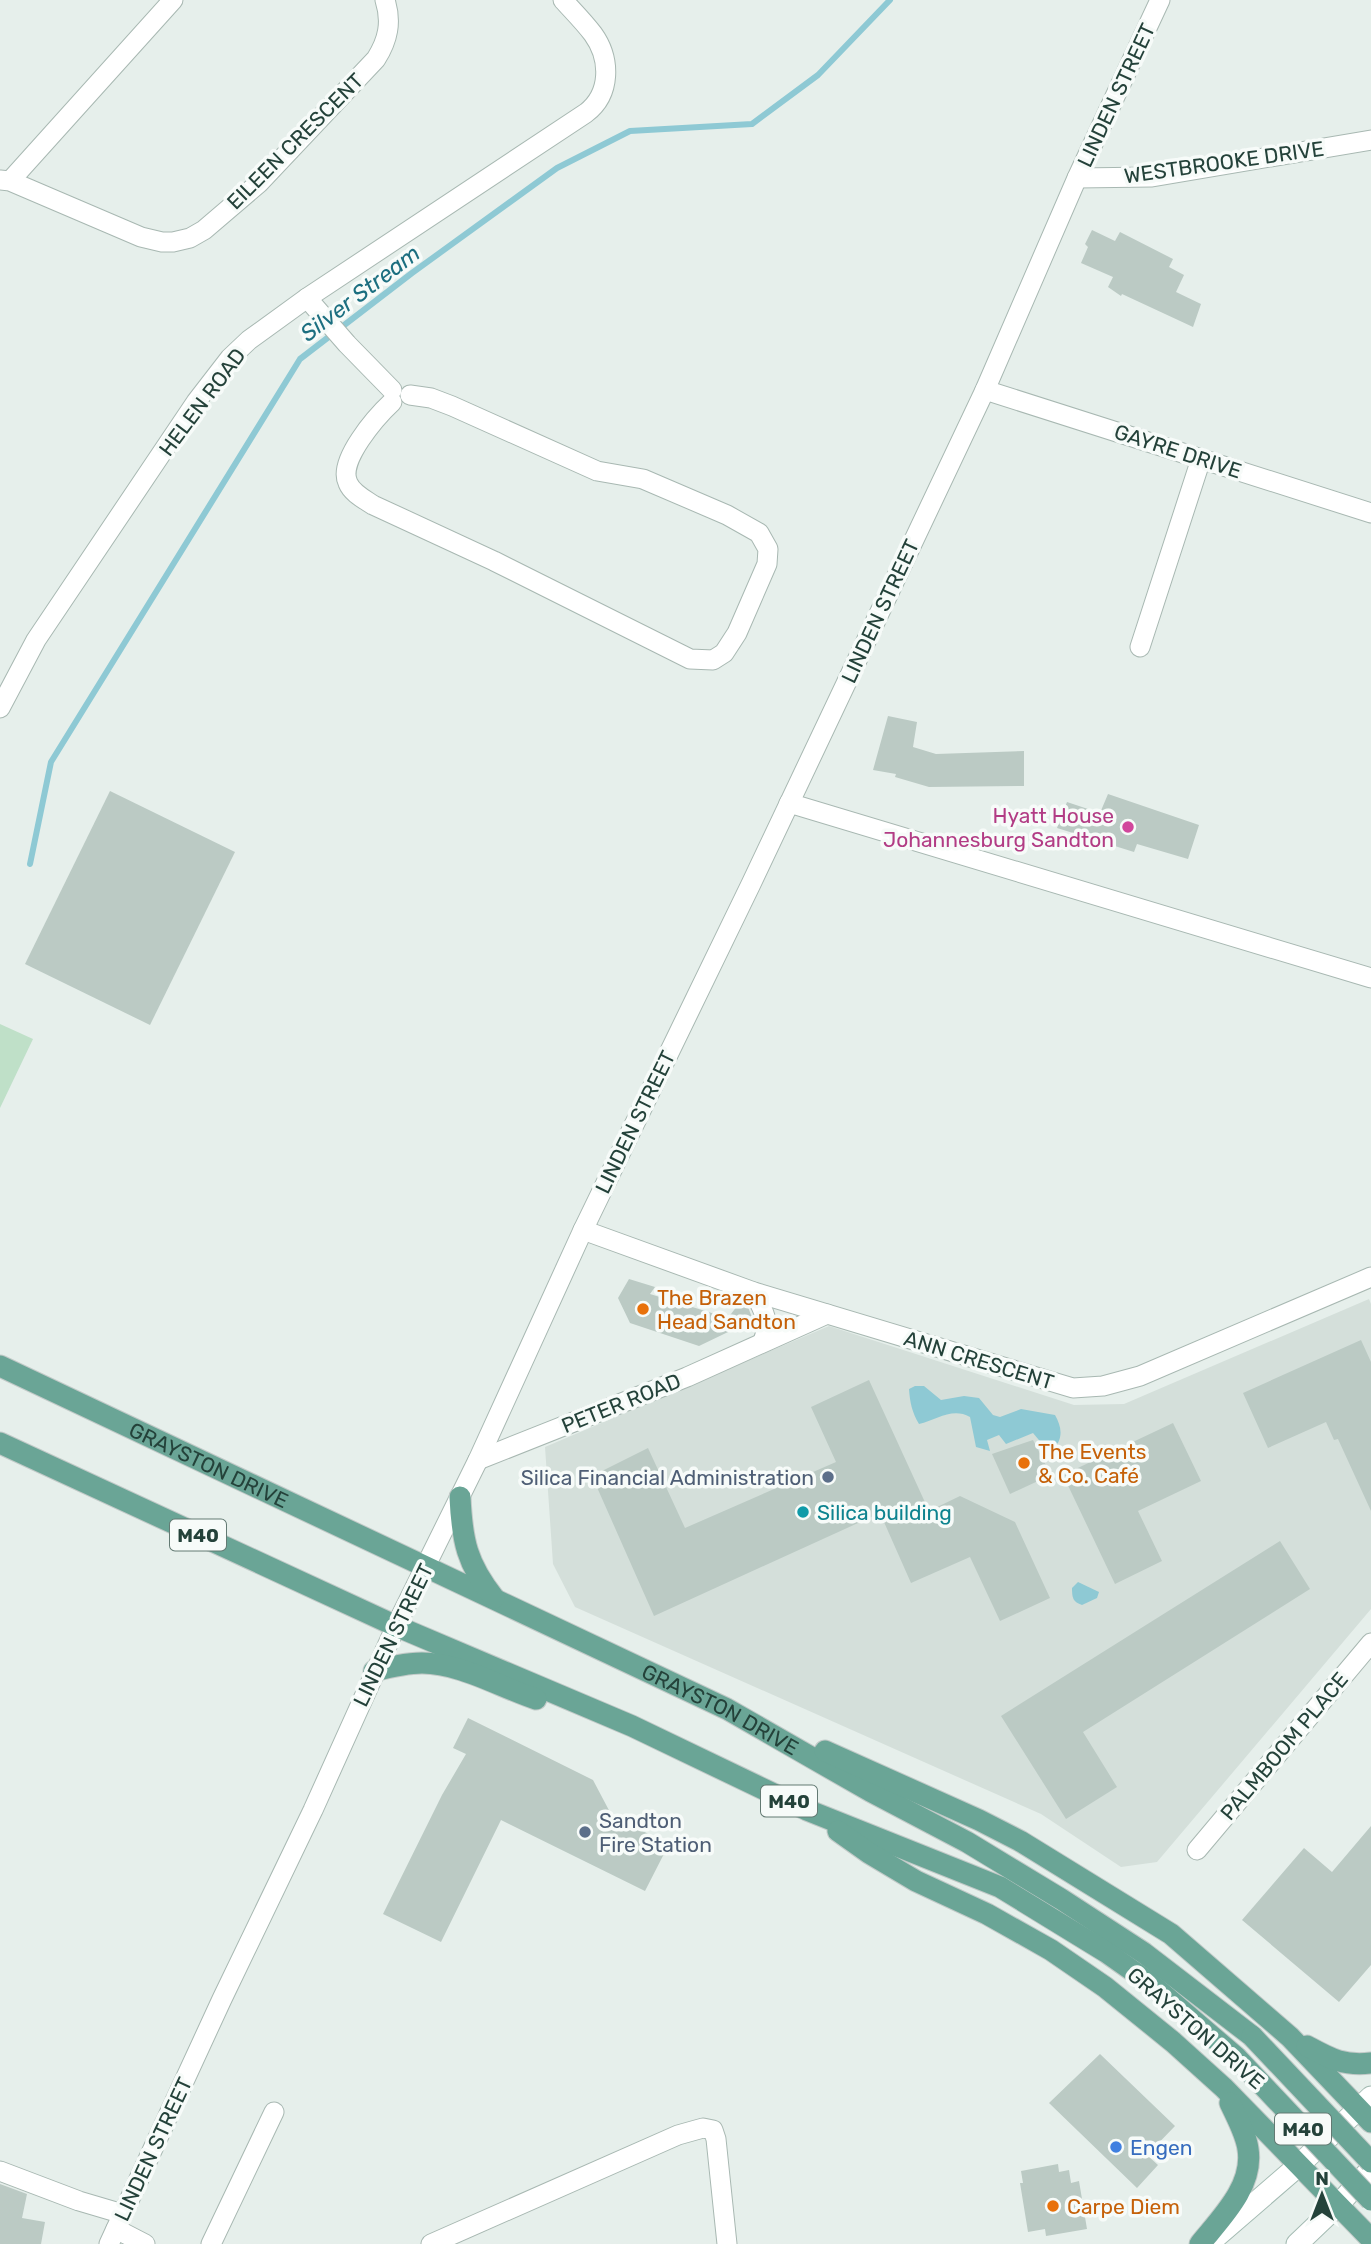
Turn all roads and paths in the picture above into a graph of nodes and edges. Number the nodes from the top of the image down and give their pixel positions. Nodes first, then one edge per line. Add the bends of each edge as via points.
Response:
1 (173, 0) edge
2 (385, 0) edge
3 (563, 0) edge
4 (1160, 0) edge
5 (1371, 140) edge
6 (1077, 178) junction
7 (5, 181) edge
8 (306, 298) junction
9 (985, 390) junction
10 (398, 396) junction
11 (1200, 458) junction
12 (1371, 513) edge
13 (1140, 647) dead end
14 (2, 697) edge
15 (789, 803) junction
16 (1371, 978) edge
17 (583, 1230) junction
18 (1371, 1277) edge
19 (754, 1292) junction
20 (827, 1314) junction
21 (763, 1341) junction
22 (0, 1366) edge
23 (0, 1443) edge
24 (478, 1460) junction
25 (460, 1497) junction
26 (426, 1567) junction
27 (496, 1601) junction
28 (396, 1626) junction
29 (1371, 1643) edge
30 (374, 1671) junction
31 (727, 1709) junction
32 (632, 1726) junction
33 (807, 1810) junction
34 (1197, 1850) dead end
35 (1290, 2037) junction
36 (1371, 2063) edge
37 (1224, 2088) junction
38 (1367, 2109) edge
39 (274, 2112) dead end
40 (1371, 2162) edge
41 (1298, 2166) junction
42 (1371, 2169) edge
43 (0, 2171) edge
44 (1371, 2200) edge
45 (1338, 2205) junction
46 (116, 2229) edge
47 (1371, 2239) edge
48 (145, 2244) edge
49 (211, 2244) edge
50 (431, 2244) edge
51 (727, 2244) edge
52 (1200, 2244) edge
53 (1208, 2244) edge
54 (1297, 2244) edge

1 - 7 street
2 - 7 street, EILEEN CRESCENT via 387,36 376,59 259,183 190,238 162,243 141,237
3 - 8 street, HELEN ROAD via 594,36 602,54 606,80 601,99
4 - 6 street, LINDEN STREET
5 - 6 street, WESTBROOKE DRIVE via 1152,177
6 - 9 street, LINDEN STREET
8 - 10 street
8 - 14 street, HELEN ROAD via 230,358 196,402
9 - 11 street, GAYRE DRIVE
9 - 15 street, LINDEN STREET
10 - 10 street via 431,398 453,406 597,471 643,479 760,533 768,549 767,564 724,653 713,660 690,659 362,498 348,483 346,470 375,417
11 - 12 street, GAYRE DRIVE
11 - 13 street
15 - 16 street
15 - 17 street, LINDEN STREET
17 - 19 street, ANN CRESCENT
17 - 24 street, LINDEN STREET
18 - 20 street, ANN CRESCENT via 1140,1376 1103,1386 1073,1388
19 - 20 street, ANN CRESCENT
19 - 21 street via 768,1331
20 - 21 street, PETER ROAD
21 - 24 street, PETER ROAD via 687,1377
22 - 26 main road, GRAYSTON DRIVE / M40
23 - 28 main road, GRAYSTON DRIVE / M40
24 - 25 street, LINDEN STREET
25 - 26 street, LINDEN STREET
25 - 27 main road via 466,1553
26 - 27 main road, GRAYSTON DRIVE / M40
26 - 28 street, LINDEN STREET
27 - 31 main road, GRAYSTON DRIVE / M40
28 - 30 street, LINDEN STREET
28 - 32 main road, GRAYSTON DRIVE / M40
29 - 34 street, PALMBOOM PLACE
30 - 32 main road via 424,1663 458,1668 529,1697
30 - 46 street, LINDEN STREET
31 - 35 main road via 1020,1841 1171,1934
31 - 40 main road, GRAYSTON DRIVE / M40, bridge via 967,1842 1144,1953 1252,2036
32 - 33 main road, GRAYSTON DRIVE / M40
33 - 37 main road via 916,1881 1051,1950 1123,2002
33 - 44 main road, GRAYSTON DRIVE / M40, bridge via 1000,1887 1150,1983 1236,2057
35 - 36 main road via 1336,2062
35 - 38 main road
37 - 41 main road
37 - 52 main road via 1249,2150 1246,2175 1233,2204
38 - 41 main road
39 - 49 street
41 - 45 main road
41 - 53 main road
42 - 45 main road
43 - 46 street via 79,2201
45 - 47 main road
45 - 54 main road
46 - 48 street
50 - 51 street via 678,2135 704,2128 713,2130 716,2139

